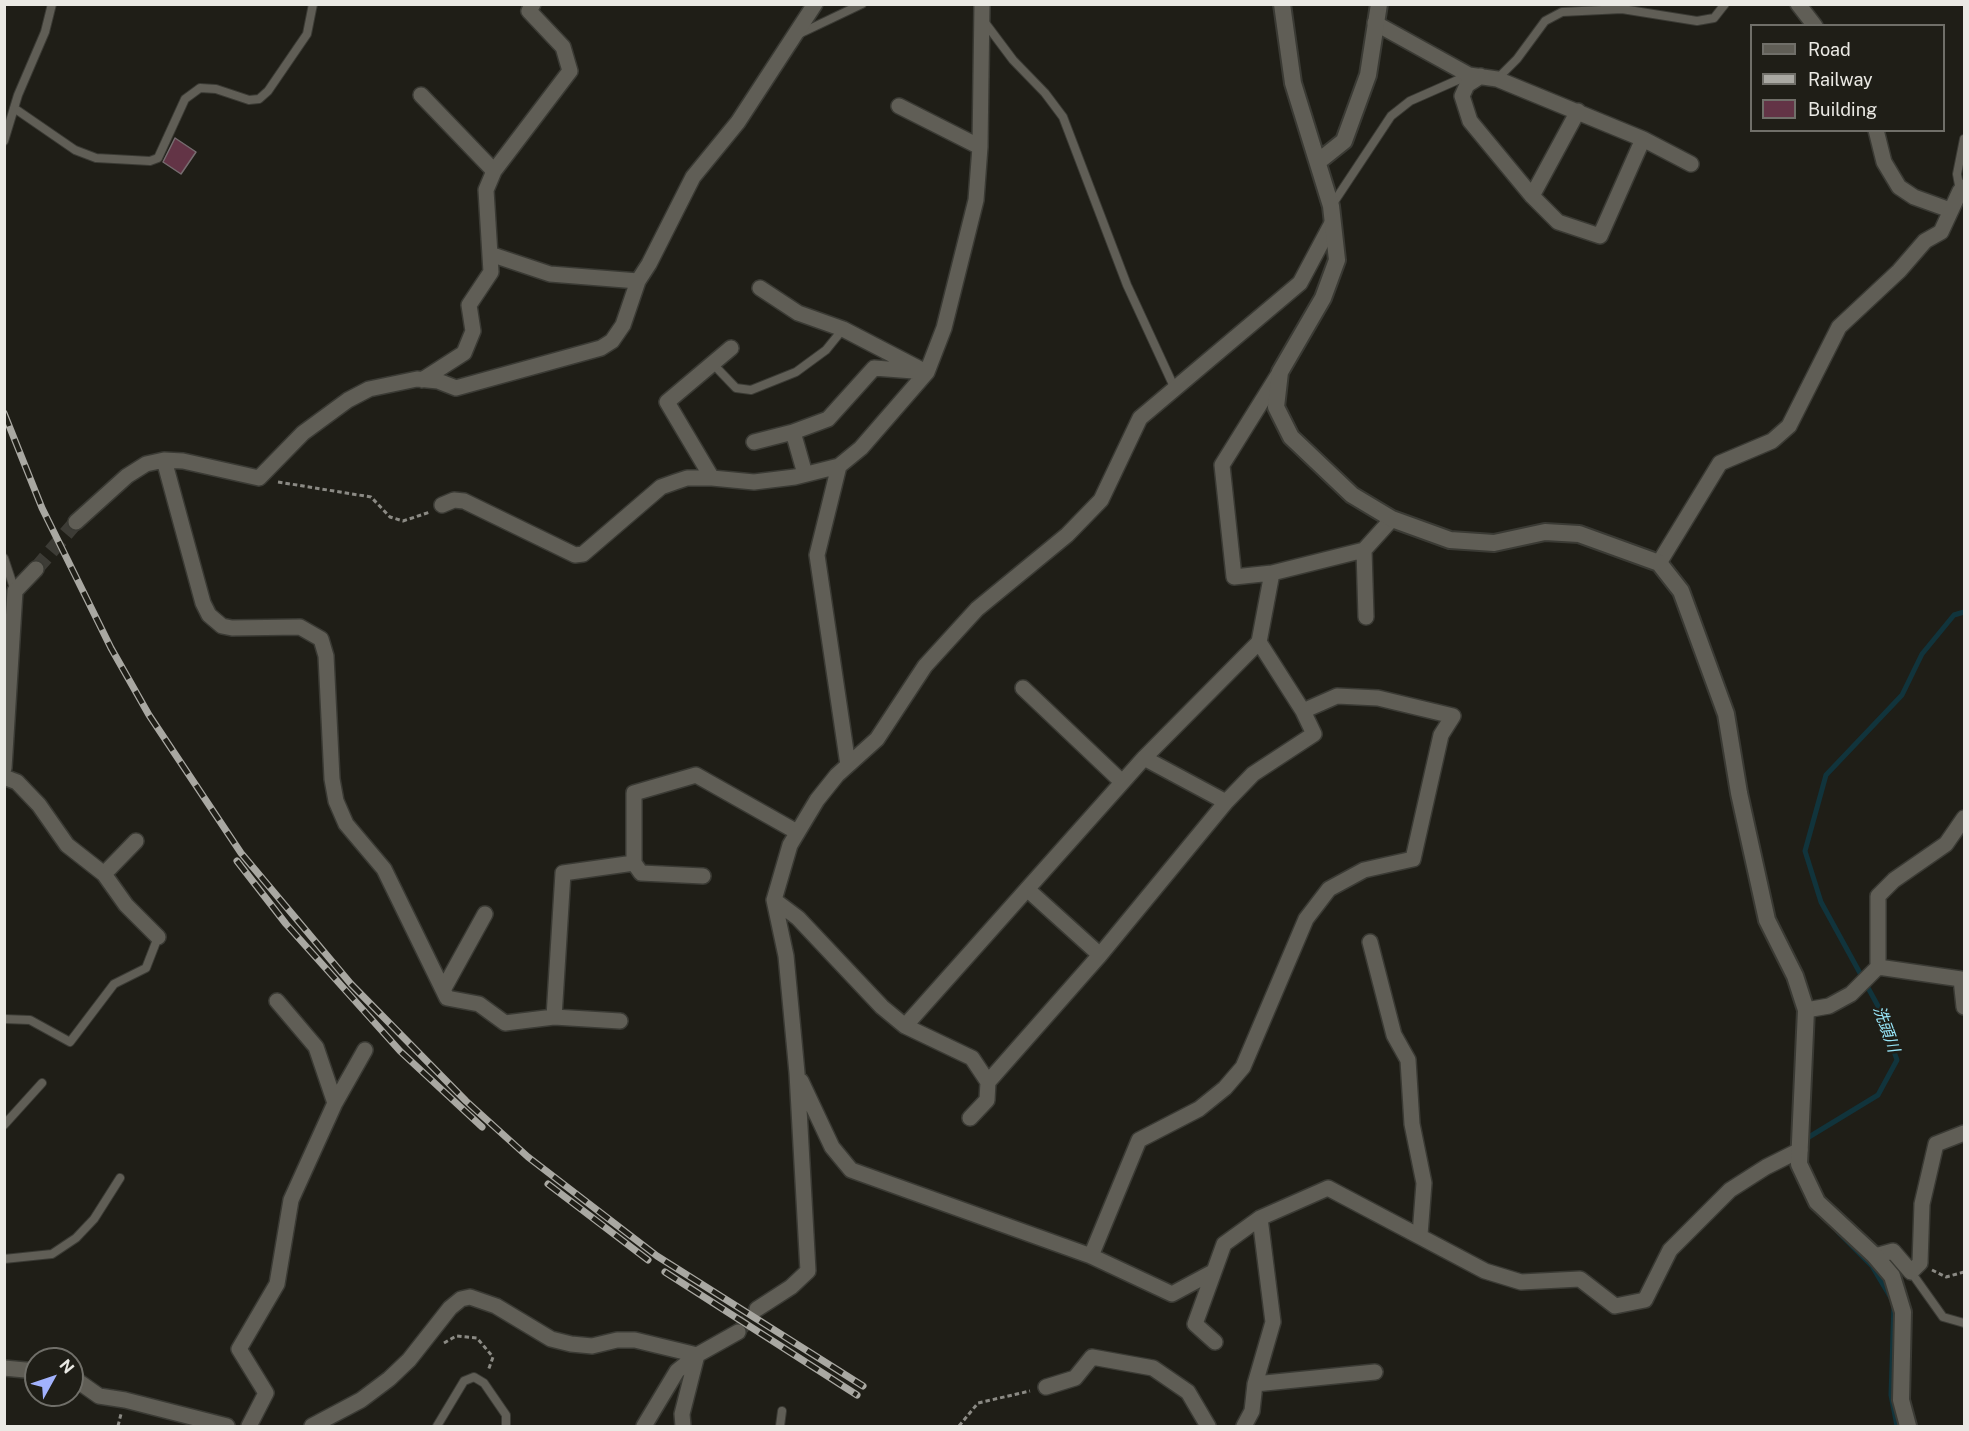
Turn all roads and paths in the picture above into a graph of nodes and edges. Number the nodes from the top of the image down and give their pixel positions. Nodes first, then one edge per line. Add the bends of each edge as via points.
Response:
1 (52, 4) edge
2 (313, 4) edge
3 (533, 4) edge
4 (815, 4) edge
5 (862, 4) edge
6 (1282, 4) edge
7 (1379, 4) edge
8 (1725, 4) edge
9 (1798, 4) edge
10 (982, 12) edge
11 (1375, 23) junction
12 (1813, 24) edge
13 (795, 35) junction
14 (1482, 76) junction
15 (421, 95) dead end
16 (899, 106) dead end
17 (14, 108) junction
18 (1578, 111) junction
19 (1876, 132) edge
20 (1643, 139) junction
21 (1965, 139) edge
22 (4, 141) edge
23 (980, 147) junction
24 (1319, 161) junction
25 (1691, 164) dead end
26 (494, 171) junction
27 (1962, 189) edge
28 (1532, 196) junction
29 (1950, 210) junction
30 (1332, 214) junction
31 (490, 254) junction
32 (638, 280) junction
33 (760, 288) dead end
34 (843, 329) junction
35 (731, 348) dead end
36 (713, 364) junction
37 (927, 372) junction
38 (1280, 372) junction
39 (422, 380) junction
40 (1175, 390) junction
41 (793, 432) junction
42 (754, 442) dead end
43 (164, 460) junction
44 (839, 466) junction
45 (805, 474) junction
46 (259, 478) junction
47 (712, 478) junction
48 (442, 505) joint
49 (1392, 519) junction
50 (76, 522) tunnel mouth
51 (1364, 550) junction
52 (4, 558) edge
53 (1659, 563) junction
54 (36, 569) tunnel mouth
55 (1272, 573) junction
56 (15, 591) junction
57 (1366, 617) dead end
58 (1259, 642) junction
59 (1023, 688) dead end
60 (1304, 711) junction
61 (1144, 758) junction
62 (848, 765) junction
63 (4, 768) edge
64 (4, 777) edge
65 (1122, 783) junction
66 (1226, 802) junction
67 (1965, 818) edge
68 (797, 832) junction
69 (136, 841) dead end
70 (634, 863) junction
71 (104, 874) junction
72 (703, 876) dead end
73 (1027, 889) junction
74 (774, 900) junction
75 (485, 914) dead end
76 (158, 937) joint
77 (1370, 942) dead end
78 (1100, 955) junction
79 (1878, 968) junction
80 (443, 990) junction
81 (277, 1001) dead end
82 (1965, 1007) edge
83 (1806, 1010) junction
84 (554, 1017) junction
85 (4, 1019) edge
86 (620, 1021) dead end
87 (905, 1026) junction
88 (364, 1050) dead end
89 (797, 1073) junction
90 (988, 1082) junction
91 (42, 1083) dead end
92 (335, 1103) junction
93 (970, 1118) dead end
94 (4, 1125) edge
95 (1965, 1133) edge
96 (1800, 1150) junction
97 (120, 1178) dead end
98 (1260, 1218) junction
99 (1420, 1235) junction
100 (1091, 1256) junction
101 (1875, 1256) junction
102 (4, 1259) edge
103 (1915, 1268) junction
104 (1965, 1272) edge
105 (1211, 1273) junction
106 (757, 1309) tunnel mouth
107 (1965, 1323) edge
108 (738, 1332) tunnel mouth
109 (1215, 1342) dead end
110 (421, 1344) junction
111 (697, 1355) junction
112 (4, 1368) edge
113 (24, 1370) edge
114 (1375, 1372) dead end
115 (484, 1383) junction
116 (1255, 1384) junction
117 (84, 1385) edge
118 (1046, 1387) joint
119 (782, 1411) dead end
120 (227, 1426) edge
121 (249, 1426) edge
122 (312, 1426) edge
123 (436, 1426) edge
124 (506, 1426) edge
125 (644, 1426) edge
126 (683, 1426) edge
127 (780, 1426) edge
128 (959, 1426) edge
129 (1208, 1426) edge
130 (1244, 1426) edge
131 (1908, 1426) edge

1 - 17 lane via 45,32
2 - 17 lane via 307,33 268,91 259,99 249,100 200,88 185,99 158,158 150,161 96,158 75,150
3 - 26 street via 529,10 563,47 570,70
4 - 13 street
5 - 13 lane
6 - 24 street via 1293,82
7 - 11 street
8 - 14 lane via 1714,18 1696,21 1622,9 1562,12 1545,21 1517,59
9 - 12 street
10 - 23 street
10 - 40 lane via 1013,60 1063,117 1127,285
11 - 14 street
11 - 24 street via 1368,75 1344,141
13 - 32 street via 738,122 693,177
14 - 18 street
14 - 28 street via 1467,85 1462,96 1470,121
14 - 30 lane via 1410,101 1391,116
15 - 26 street
16 - 23 street
17 - 22 lane
18 - 20 street
18 - 28 street
19 - 29 street via 1884,162 1899,187
20 - 25 street
20 - 28 street via 1600,236 1558,222
21 - 27 lane via 1957,174
23 - 37 street via 976,200 944,328
24 - 30 street
26 - 31 street via 486,190
27 - 29 street
29 - 53 street via 1941,232 1925,241 1839,327 1789,426 1772,441 1720,463
30 - 38 street via 1337,260 1323,298
30 - 40 street via 1300,283
31 - 32 street via 550,274
31 - 39 street via 491,272 469,305 473,331 464,353
32 - 39 street via 623,325 612,341 601,348 456,388
33 - 34 street via 798,313
34 - 36 lane via 826,350 796,372 751,390 736,388
34 - 37 street
35 - 36 street
36 - 47 street via 667,402
37 - 41 street via 874,368 828,419
37 - 44 street via 861,448
38 - 49 street via 1276,407 1291,437 1352,495
38 - 55 street via 1222,465 1234,577
39 - 46 street via 369,389 348,400 303,433
40 - 62 street via 1140,418 1101,500 1067,535 977,609 925,666 877,739
41 - 42 street
41 - 45 street
43 - 46 street
43 - 50 street via 146,464 127,476
43 - 80 street via 209,615 231,628 300,627 321,639 326,656 336,801 346,824 384,869
44 - 45 street
44 - 62 street via 817,555
45 - 47 street via 754,482
46 - 48 path via 371,497 390,517 403,521
47 - 48 street via 687,478 660,487 583,554 575,555 464,501
49 - 51 street
49 - 53 street via 1450,540 1494,543 1545,531 1579,534
51 - 55 street
51 - 57 street
52 - 56 lane
53 - 83 street via 1681,591 1722,704 1767,920 1795,976
54 - 56 street
55 - 58 street
56 - 63 street
58 - 60 street
58 - 61 street
59 - 65 street
60 - 66 street via 1314,734 1253,774
60 - 100 street via 1337,696 1378,698 1453,717 1442,735 1413,859 1364,870 1329,889 1306,919 1242,1067 1225,1088 1199,1109 1139,1140
61 - 65 street
61 - 66 street
62 - 68 street via 817,800
64 - 71 street via 17,782 39,805 66,845
65 - 73 street
66 - 78 street
67 - 79 street via 1946,844 1878,896
68 - 70 street via 696,775 634,793
68 - 74 street
69 - 71 street
70 - 72 street via 641,873
70 - 84 street via 563,873
71 - 76 street via 126,905
73 - 78 street
73 - 87 street
74 - 87 street via 798,918
74 - 89 street via 786,956
75 - 80 street
76 - 85 lane via 146,968 114,984 70,1042 30,1020
77 - 99 street via 1394,1035 1407,1060 1412,1124 1424,1183
78 - 90 street
79 - 82 street via 1961,979
79 - 83 street via 1851,994 1829,1006
80 - 84 street via 447,998 479,1004 505,1023
81 - 92 street via 316,1047
83 - 96 street
84 - 86 street
87 - 90 street via 972,1059
88 - 92 street
89 - 100 street via 832,1147 851,1170
89 - 106 street via 808,1270
90 - 93 street via 987,1100
91 - 94 lane
92 - 121 street via 291,1200 277,1284 239,1348 266,1393
95 - 103 street via 1936,1144 1922,1204
96 - 99 street via 1730,1190 1670,1250 1645,1300 1615,1306 1580,1279 1521,1282 1494,1274
96 - 101 street via 1799,1164 1817,1202
97 - 102 lane via 94,1219 76,1238 52,1254
98 - 99 street via 1328,1188
98 - 105 street via 1224,1244
98 - 116 street via 1272,1322
100 - 105 street via 1172,1294
101 - 103 street via 1893,1251
101 - 131 street via 1892,1276 1903,1312 1901,1400
103 - 104 path via 1946,1277
103 - 107 lane via 1943,1317
105 - 109 street via 1195,1324
108 - 111 street
110 - 111 street via 450,1308 470,1297 496,1306 551,1339 592,1346 635,1340
110 - 115 path via 432,1350 456,1336 477,1338 493,1357
110 - 122 street via 389,1379 361,1400
111 - 125 street via 677,1371
111 - 126 street via 682,1414
112 - 113 street
114 - 116 street
115 - 123 lane via 474,1377 464,1381
115 - 124 lane via 506,1415
116 - 130 street via 1252,1411
117 - 120 street via 99,1396
118 - 128 path via 978,1403
118 - 129 street via 1075,1378 1092,1357 1153,1368 1188,1392
119 - 127 lane

